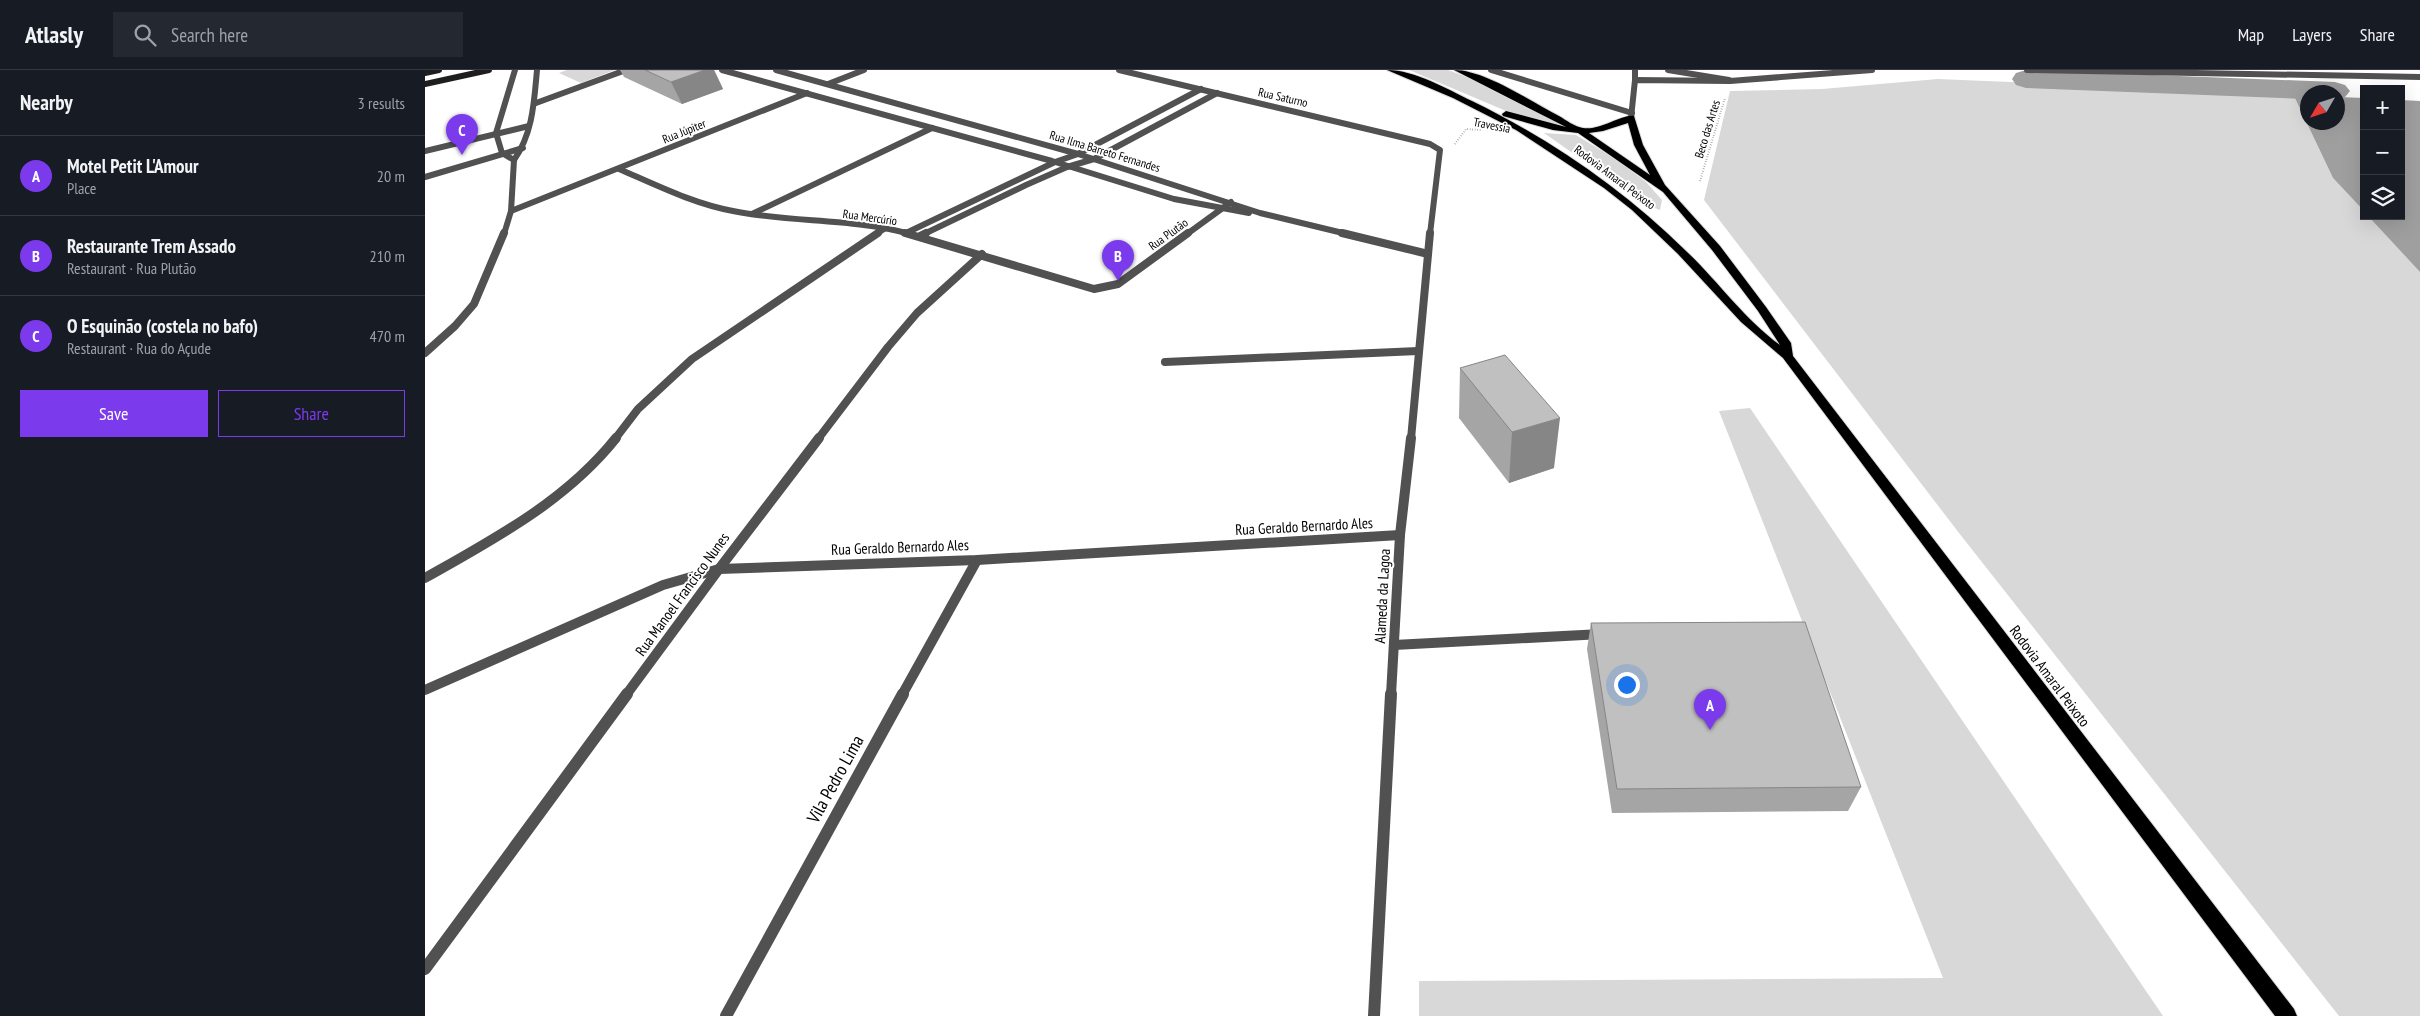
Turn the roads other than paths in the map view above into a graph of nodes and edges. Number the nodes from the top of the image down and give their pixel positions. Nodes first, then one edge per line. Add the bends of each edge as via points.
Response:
1 (439, 70) edge
2 (489, 70) edge
3 (515, 70) edge
4 (537, 70) edge
5 (626, 70) edge
6 (722, 70) edge
7 (776, 70) edge
8 (864, 70) edge
9 (1119, 70) edge
10 (1391, 70) edge
11 (1458, 70) edge
12 (1491, 70) edge
13 (1635, 70) edge
14 (1668, 70) edge
15 (1718, 70) edge
16 (1872, 70) edge
17 (2027, 70) edge
18 (2279, 72) edge
19 (425, 73) edge
20 (2420, 77) edge
21 (1716, 78) junction
22 (1635, 80) junction
23 (1730, 81) junction
24 (425, 84) edge
25 (829, 84) junction
26 (1201, 89) junction
27 (807, 93) junction
28 (1217, 93) junction
29 (535, 103) junction
30 (1472, 103) junction
31 (1631, 115) junction
32 (529, 126) junction
33 (931, 128) junction
34 (1582, 132) junction
35 (496, 133) junction
36 (523, 148) junction
37 (1441, 150) joint
38 (425, 151) edge
39 (502, 153) junction
40 (1077, 154) junction
41 (1093, 159) junction
42 (514, 160) junction
43 (1055, 162) junction
44 (1067, 167) junction
45 (619, 168) junction
46 (425, 177) edge
47 (1666, 190) junction
48 (1231, 202) junction
49 (1219, 210) junction
50 (511, 211) junction
51 (1260, 213) junction
52 (751, 215) junction
53 (884, 229) junction
54 (906, 233) junction
55 (920, 236) junction
56 (982, 254) junction
57 (1428, 254) junction
58 (1118, 284) joint
59 (1418, 351) junction
60 (425, 353) edge
61 (1787, 356) junction
62 (1165, 362) dead end
63 (1400, 535) junction
64 (977, 560) junction
65 (719, 569) junction
66 (425, 578) edge
67 (1615, 634) edge
68 (1394, 645) junction
69 (425, 690) edge
70 (425, 969) edge
71 (726, 1016) edge
72 (1375, 1016) edge
73 (2287, 1016) edge

1 - 19 main road
2 - 24 main road
3 - 35 street
4 - 29 street
5 - 29 street
6 - 27 street, Rua Ilma Barreto Fernandes
7 - 25 street, Rua Ilma Barreto Fernandes
8 - 25 street, Rua Júpiter
9 - 26 street, Rua Saturno
10 - 30 highway, Rodovia Amaral Peixoto
11 - 34 highway, Rodovia Amaral Peixoto
12 - 31 street
13 - 22 street
14 - 21 street
15 - 21 street
16 - 23 street
17 - 18 street
18 - 20 street
21 - 23 street
22 - 23 street
22 - 31 street
25 - 27 street, Rua Júpiter
25 - 40 street, Rua Ilma Barreto Fernandes
26 - 28 street, Rua Saturno
26 - 40 street
27 - 33 street, Rua Ilma Barreto Fernandes
27 - 45 street, Rua Júpiter
28 - 37 street, Rua Saturno via 1430,144
28 - 41 street
29 - 32 street
30 - 34 highway via 1553,128
30 - 61 highway, Rodovia Amaral Peixoto via 1548,146 1636,209 1685,256 1758,336
31 - 34 highway via 1610,128
31 - 47 highway via 1641,153
32 - 35 street
32 - 36 street
33 - 43 street, Rua Ilma Barreto Fernandes
33 - 52 street
34 - 47 highway, Rodovia Amaral Peixoto
35 - 38 street
35 - 39 street
36 - 39 street
36 - 42 street
37 - 57 street, Alameda da Lagoa
39 - 42 street
39 - 46 street
40 - 41 street, Rua Ilma Barreto Fernandes
40 - 43 street
41 - 44 street
41 - 48 street, Rua Ilma Barreto Fernandes
42 - 50 street
43 - 44 street, Rua Ilma Barreto Fernandes
43 - 54 street
44 - 49 street, Rua Ilma Barreto Fernandes
44 - 55 street
45 - 50 street, Rua Júpiter
45 - 52 street, Rua Mercúrio via 675,194
47 - 61 highway, Rodovia Amaral Peixoto via 1762,309 1785,343
48 - 49 street, Rua Plutão
48 - 51 street, Rua Ilma Barreto Fernandes
49 - 51 street, Rua Ilma Barreto Fernandes
49 - 58 street, Rua Plutão
50 - 60 street via 474,304
51 - 57 street, Rua Ilma Barreto Fernandes
52 - 53 street, Rua Mercúrio
53 - 54 street, Rua Mercúrio
53 - 66 street via 692,359 638,409 579,477 544,505 515,527
54 - 55 street, Rua Mercúrio
55 - 56 street, Rua Mercúrio
56 - 58 street, Rua Mercúrio via 1087,288 1102,289
56 - 65 street, Rua Manoel Francisco Nunes via 917,313 888,347
57 - 59 street, Alameda da Lagoa
59 - 62 street
59 - 63 street, Alameda da Lagoa
61 - 73 highway, Rodovia Amaral Peixoto
63 - 64 street, Rua Geraldo Bernardo Ales
63 - 68 street, Alameda da Lagoa
64 - 65 street, Rua Geraldo Bernardo Ales
64 - 71 street, Vila Pedro Lima
65 - 69 street, Rua Geraldo Bernardo Ales via 663,586
65 - 70 street, Rua Manoel Francisco Nunes
67 - 68 street
68 - 72 street, Alameda da Lagoa

